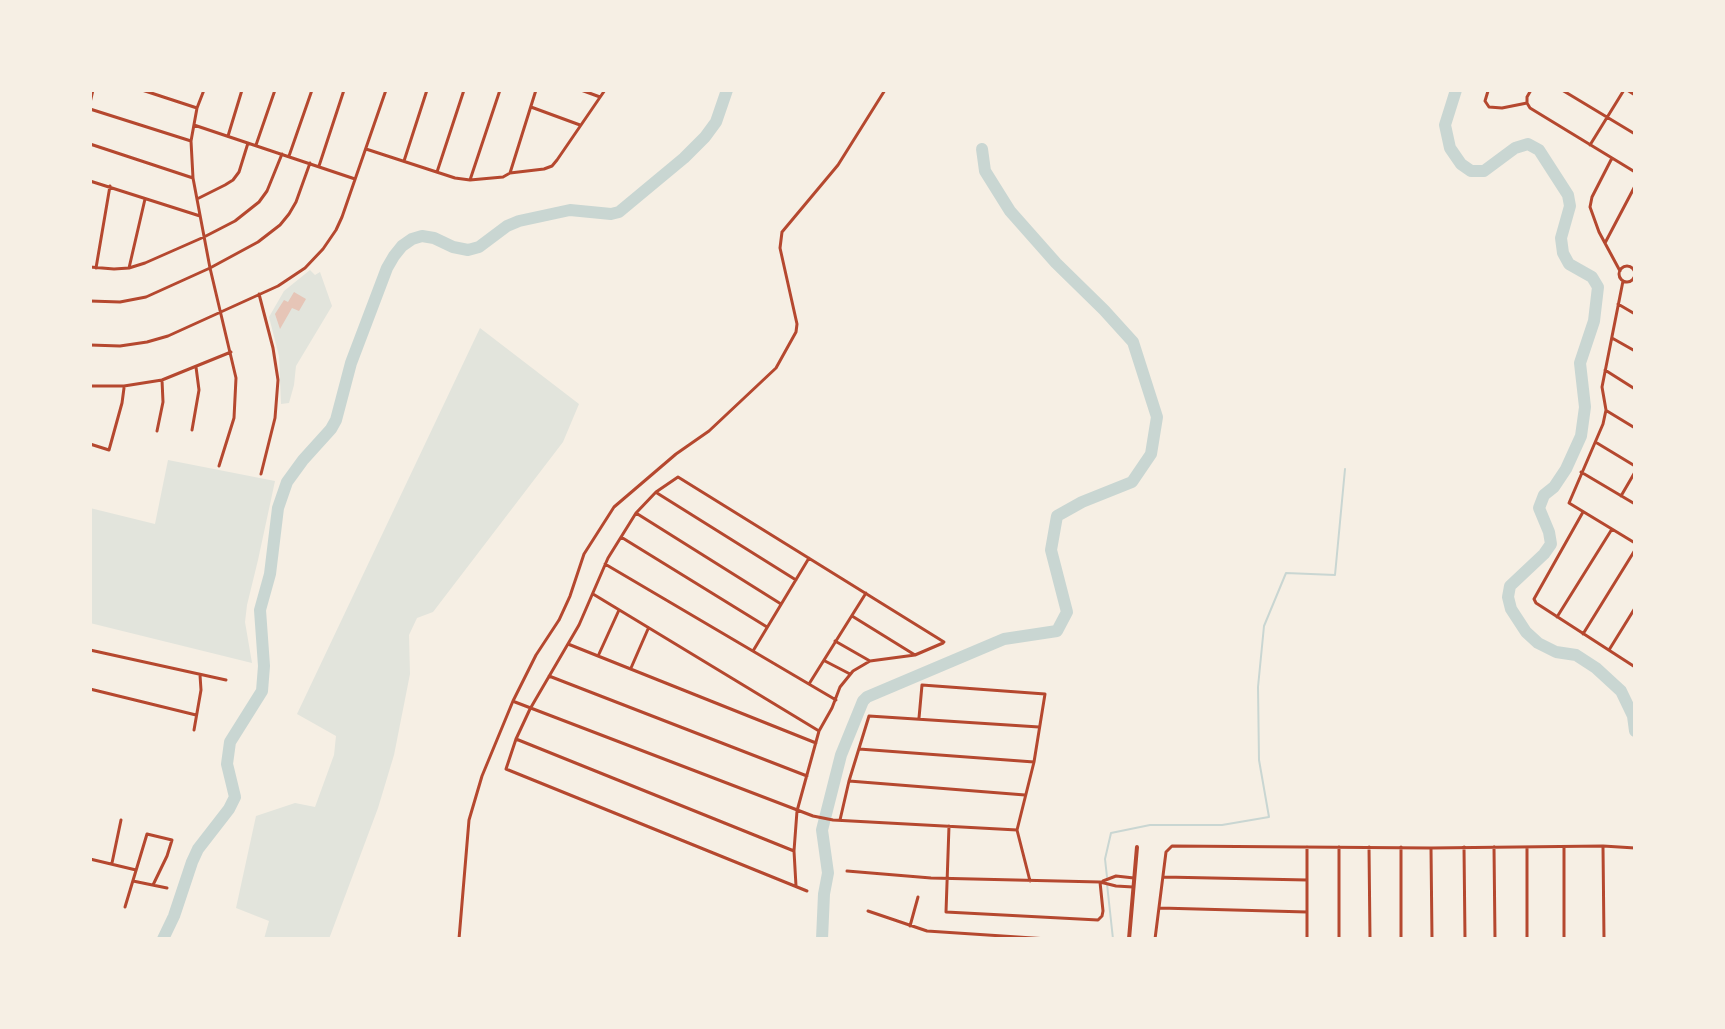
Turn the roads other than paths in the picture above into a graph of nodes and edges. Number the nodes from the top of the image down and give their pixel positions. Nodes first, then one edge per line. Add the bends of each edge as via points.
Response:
1 (93, 90) edge
2 (142, 90) edge
3 (204, 90) edge
4 (242, 90) edge
5 (275, 90) edge
6 (312, 90) edge
7 (344, 90) edge
8 (386, 90) edge
9 (427, 90) edge
10 (464, 90) edge
11 (500, 90) edge
12 (536, 90) edge
13 (581, 90) edge
14 (605, 90) edge
15 (885, 90) edge
16 (1531, 90) edge
17 (1562, 90) edge
18 (1626, 90) edge
19 (1488, 91) edge
20 (1635, 95) edge
21 (600, 97) junction
22 (90, 103) edge
23 (1527, 103) junction
24 (531, 107) junction
25 (197, 108) junction
26 (90, 109) edge
27 (1607, 117) junction
28 (194, 125) junction
29 (580, 125) junction
30 (1635, 134) edge
31 (228, 136) junction
32 (191, 141) junction
33 (248, 143) junction
34 (90, 144) edge
35 (256, 145) junction
36 (1590, 145) junction
37 (366, 149) junction
38 (282, 154) junction
39 (289, 156) junction
40 (1612, 158) junction
41 (404, 161) junction
42 (310, 163) junction
43 (319, 166) junction
44 (437, 172) junction
45 (1635, 172) edge
46 (510, 173) junction
47 (193, 178) junction
48 (355, 179) junction
49 (470, 180) junction
50 (90, 181) edge
51 (110, 186) junction
52 (1635, 186) edge
53 (145, 199) junction
54 (197, 199) junction
55 (200, 216) junction
56 (204, 237) junction
57 (1604, 244) junction
58 (1635, 259) edge
59 (93, 267) edge
60 (1630, 267) junction
61 (129, 268) junction
62 (210, 268) junction
63 (1620, 271) junction
64 (1635, 276) edge
65 (1623, 281) junction
66 (259, 294) junction
67 (90, 301) edge
68 (1618, 304) junction
69 (221, 311) junction
70 (1635, 314) edge
71 (1612, 338) junction
72 (90, 345) edge
73 (1635, 351) edge
74 (231, 352) junction
75 (196, 367) junction
76 (1605, 370) junction
77 (162, 380) junction
78 (90, 386) edge
79 (124, 386) junction
80 (1635, 389) edge
81 (1606, 410) junction
82 (1635, 428) edge
83 (192, 430) dead end
84 (157, 431) dead end
85 (1596, 442) junction
86 (90, 444) edge
87 (219, 466) dead end
88 (1635, 466) edge
89 (1581, 472) junction
90 (1635, 472) edge
91 (261, 474) dead end
92 (656, 492) junction
93 (1621, 496) junction
94 (1635, 504) edge
95 (1583, 512) junction
96 (636, 513) junction
97 (1612, 529) junction
98 (621, 537) junction
99 (1635, 543) edge
100 (1635, 550) edge
101 (809, 558) junction
102 (605, 564) junction
103 (796, 580) junction
104 (866, 593) junction
105 (592, 594) junction
106 (781, 604) junction
107 (1635, 608) edge
108 (619, 610) junction
109 (852, 616) junction
110 (1557, 617) junction
111 (767, 627) junction
112 (648, 629) junction
113 (1583, 634) junction
114 (835, 641) junction
115 (568, 644) junction
116 (90, 650) edge
117 (1609, 650) junction
118 (753, 651) junction
119 (598, 655) junction
120 (915, 655) junction
121 (824, 660) junction
122 (870, 661) junction
123 (1635, 666) edge
124 (631, 668) junction
125 (850, 674) junction
126 (200, 675) junction
127 (549, 676) junction
128 (226, 680) dead end
129 (809, 684) junction
130 (90, 689) edge
131 (836, 700) junction
132 (513, 701) junction
133 (530, 709) junction
134 (196, 715) junction
135 (919, 718) junction
136 (1039, 727) junction
137 (194, 730) dead end
138 (819, 731) junction
139 (516, 739) junction
140 (816, 743) junction
141 (859, 749) junction
142 (1034, 762) junction
143 (807, 776) junction
144 (849, 781) junction
145 (1025, 795) junction
146 (797, 811) junction
147 (121, 820) dead end
148 (840, 820) junction
149 (949, 826) junction
150 (1017, 830) junction
151 (1564, 846) junction
152 (1603, 846) junction
153 (1137, 847) dead end
154 (1307, 847) junction
155 (1339, 847) junction
156 (1369, 847) junction
157 (1401, 847) junction
158 (1464, 847) junction
159 (1494, 847) junction
160 (1527, 847) junction
161 (1431, 848) junction
162 (1635, 848) edge
163 (794, 851) junction
164 (90, 859) edge
165 (111, 864) junction
166 (136, 870) junction
167 (847, 871) dead end
168 (947, 877) junction
169 (1164, 877) junction
170 (1134, 878) junction
171 (1307, 880) junction
172 (133, 881) junction
173 (1030, 881) junction
174 (1100, 882) junction
175 (153, 885) junction
176 (796, 886) junction
177 (1133, 887) junction
178 (167, 888) dead end
179 (807, 891) dead end
180 (918, 897) dead end
181 (125, 907) dead end
182 (1160, 908) junction
183 (868, 911) dead end
184 (1307, 912) junction
185 (910, 926) junction
186 (459, 939) edge
187 (1048, 939) edge
188 (1129, 939) edge
189 (1155, 939) edge
190 (1307, 939) edge
191 (1339, 939) edge
192 (1370, 939) edge
193 (1401, 939) edge
194 (1432, 939) edge
195 (1465, 939) edge
196 (1495, 939) edge
197 (1527, 939) edge
198 (1564, 939) edge
199 (1604, 939) edge

1 - 22 street
2 - 25 street
3 - 25 street
4 - 31 street
5 - 35 street
6 - 39 street
7 - 43 street
8 - 37 street
9 - 41 street
10 - 44 street
11 - 49 street
12 - 24 street
13 - 21 street
14 - 21 street
15 - 132 street via 832,175 782,232 780,248 797,324 776,368 709,431 614,507 584,554 559,620
16 - 23 street
17 - 27 street
18 - 20 street
18 - 27 street
19 - 23 street via 1489,107
21 - 29 street
23 - 36 street
24 - 29 street
24 - 46 street
25 - 28 street
26 - 32 street
27 - 30 street
27 - 36 street
28 - 31 street
28 - 32 street
29 - 46 street via 552,166
31 - 33 street
32 - 47 street
33 - 35 street
33 - 54 street via 233,180
34 - 47 street
35 - 38 street
36 - 40 street
37 - 41 street
37 - 48 street
38 - 39 street
38 - 56 street via 259,202
39 - 42 street
40 - 45 street
40 - 57 street via 1590,202
41 - 44 street
42 - 43 street
42 - 62 street via 296,202 280,225
43 - 48 street
44 - 49 street
46 - 49 street
47 - 54 street
48 - 66 street via 336,230 314,260
50 - 51 street
51 - 53 street
51 - 59 street
52 - 57 street
53 - 55 street
53 - 61 street
54 - 55 street
55 - 56 street
56 - 61 street
56 - 62 street
57 - 63 street
58 - 60 street
59 - 61 street
60 - 63 street
60 - 64 street
62 - 67 street via 146,297
62 - 69 street
63 - 65 street
64 - 65 street
65 - 68 street
66 - 69 street
66 - 91 street via 278,380
68 - 70 street
68 - 71 street
69 - 72 street via 158,339
69 - 74 street
71 - 73 street
71 - 76 street
74 - 75 street
74 - 87 street via 235,406
75 - 77 street
75 - 83 street via 199,390
76 - 80 street
76 - 81 street
77 - 79 street
77 - 84 street
78 - 79 street
79 - 86 street via 109,450
81 - 82 street
81 - 85 street
85 - 88 street
85 - 89 street
89 - 93 street
89 - 95 street via 1569,503
90 - 93 street
92 - 96 street
92 - 101 street via 678,477
92 - 103 street
93 - 94 street
95 - 97 street
95 - 110 street via 1534,599
96 - 98 street
96 - 106 street
97 - 99 street
97 - 110 street
98 - 102 street
98 - 111 street
100 - 113 street
101 - 103 street
101 - 104 street
102 - 105 street
102 - 118 street
103 - 106 street
104 - 109 street
104 - 120 street via 944,642
105 - 108 street
105 - 115 street
106 - 111 street
107 - 117 street
108 - 112 street
108 - 119 street
109 - 114 street
109 - 120 street
110 - 113 street
111 - 118 street
112 - 124 street
112 - 138 street
113 - 117 street
114 - 121 street
114 - 122 street
115 - 119 street
115 - 127 street
116 - 126 street
117 - 123 street
118 - 129 street
119 - 124 street
120 - 122 street
121 - 125 street
121 - 129 street
122 - 125 street
124 - 140 street
125 - 131 street
126 - 128 street
126 - 134 street
127 - 133 street
127 - 143 street
129 - 131 street
130 - 134 street
131 - 138 street
132 - 133 street
132 - 186 street via 469,820
133 - 139 street
133 - 146 street
134 - 137 street
135 - 136 street
135 - 136 street via 922,685 1045,694
135 - 141 street via 869,716
136 - 142 street
138 - 140 street
139 - 163 street
139 - 176 street via 506,769
140 - 143 street
141 - 142 street
141 - 144 street
142 - 145 street
143 - 146 street
144 - 145 street
144 - 148 street
145 - 150 street
146 - 148 street
146 - 163 street
147 - 165 street
148 - 149 street
149 - 150 street
149 - 168 street
150 - 173 street
151 - 152 street
151 - 160 street
151 - 198 street
152 - 162 street
152 - 199 street
153 - 170 street
154 - 155 street
154 - 169 street via 1172,846 1166,852
154 - 171 street
155 - 156 street
155 - 191 street
156 - 157 street
156 - 192 street
157 - 161 street
157 - 193 street
158 - 159 street
158 - 161 street
158 - 195 street
159 - 160 street
159 - 196 street
160 - 197 street
161 - 194 street
163 - 176 street
164 - 165 street
165 - 166 street
166 - 172 street
166 - 175 street via 147,834 172,840
167 - 168 street
168 - 173 street
168 - 174 street via 946,912 1098,920
169 - 171 street
169 - 182 street
170 - 174 street via 1116,876
170 - 177 street
171 - 184 street
172 - 175 street
172 - 181 street
173 - 174 street
174 - 177 street
175 - 178 street
176 - 179 street
177 - 188 street
180 - 185 street
182 - 184 street
182 - 189 street
183 - 185 street
184 - 190 street
185 - 187 street via 930,932

